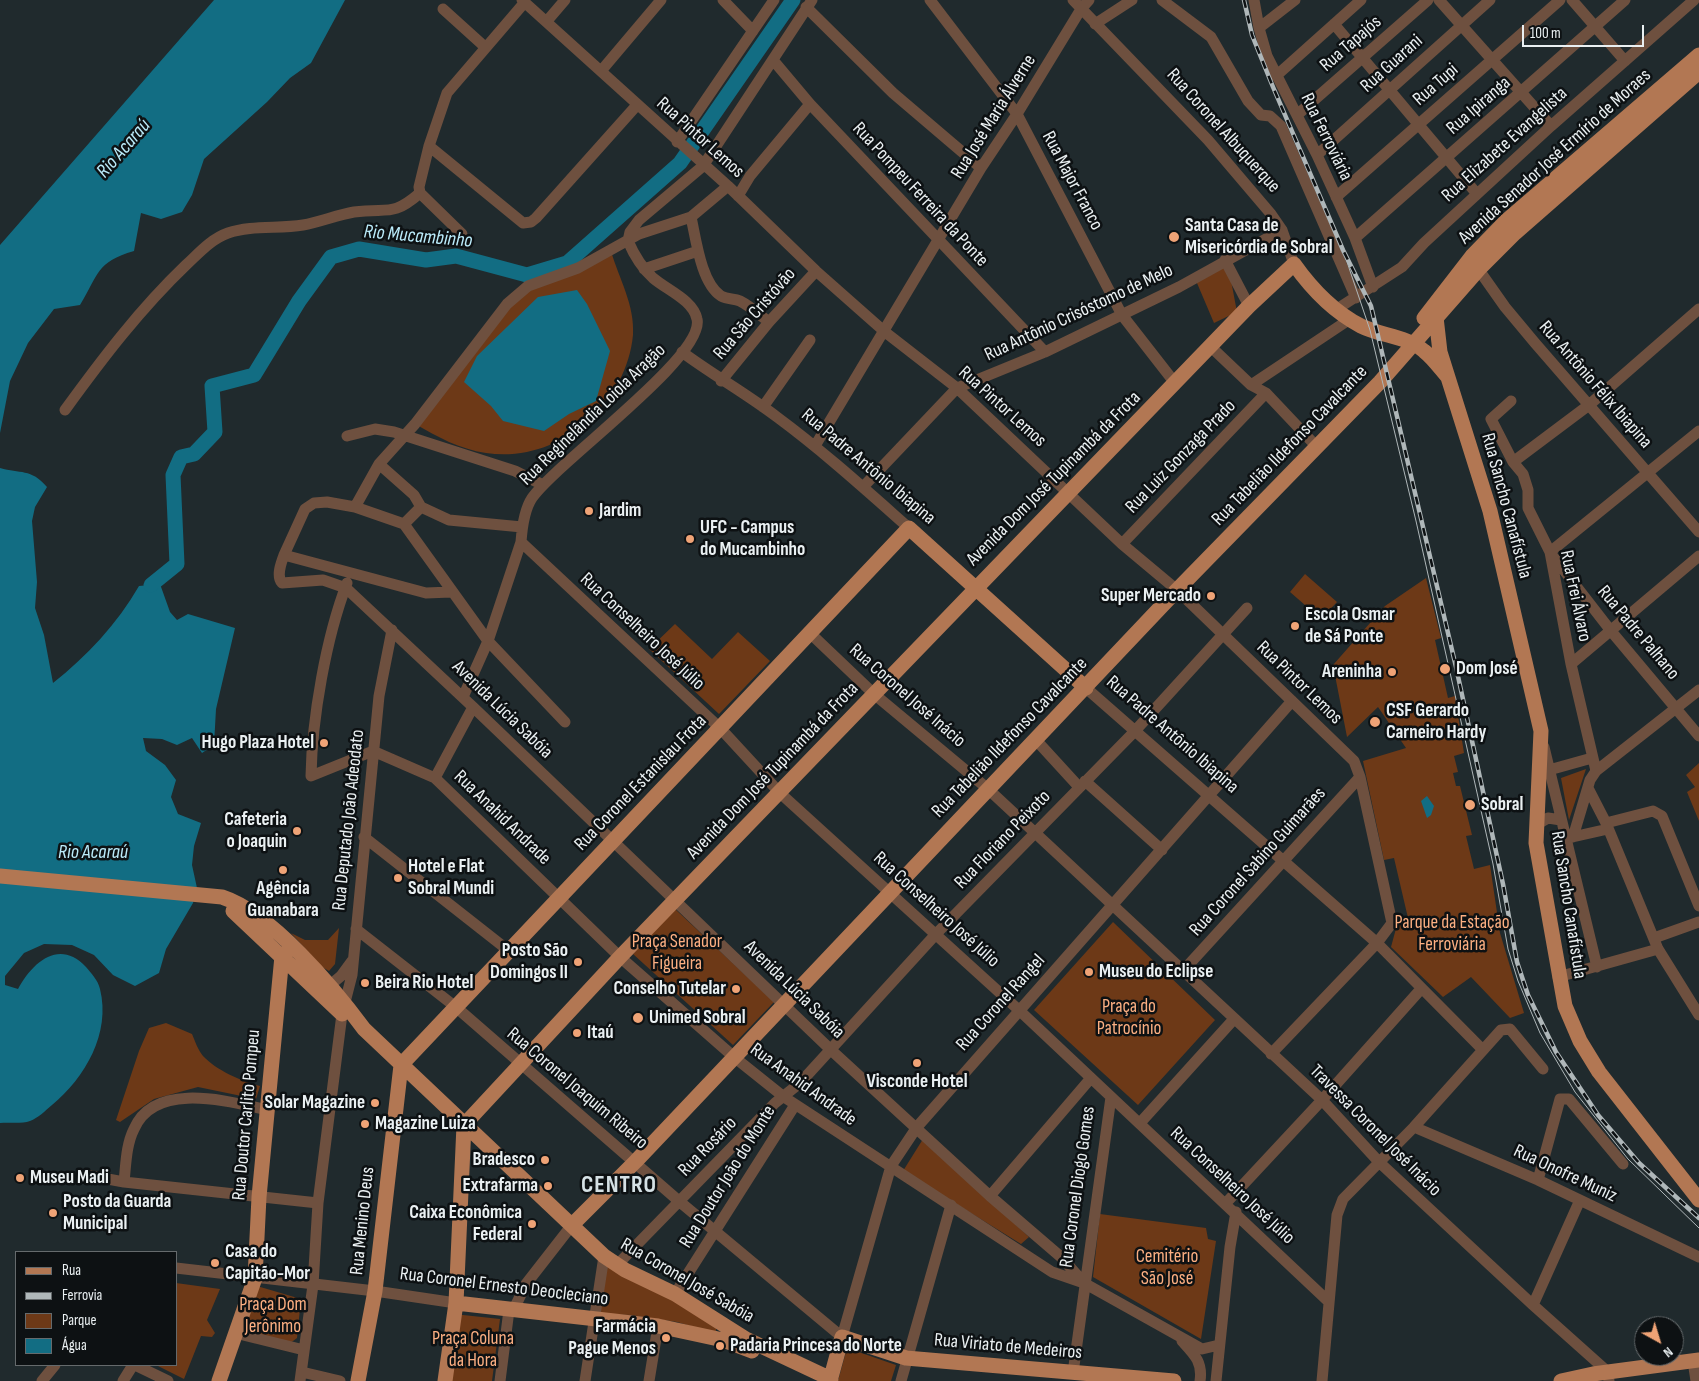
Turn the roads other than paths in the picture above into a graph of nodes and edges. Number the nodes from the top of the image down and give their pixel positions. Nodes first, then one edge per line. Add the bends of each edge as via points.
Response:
1 (565, 0) edge
2 (661, 0) edge
3 (723, 0) edge
4 (774, 0) edge
5 (930, 0) edge
6 (1072, 0) edge
7 (1132, 0) edge
8 (1162, 0) edge
9 (1254, 0) edge
10 (1295, 0) edge
11 (1361, 0) edge
12 (1428, 0) edge
13 (1439, 0) edge
14 (1490, 0) edge
15 (1560, 0) edge
16 (1572, 0) edge
17 (1625, 0) edge
18 (1694, 0) edge
19 (524, 1) edge
20 (809, 3) edge
21 (1085, 4) edge
22 (1699, 4) edge
23 (443, 9) dead end
24 (547, 21) junction
25 (1095, 24) junction
26 (1334, 24) junction
27 (1462, 26) junction
28 (1595, 27) junction
29 (1259, 28) junction
30 (753, 31) junction
31 (485, 47) junction
32 (1699, 55) edge
33 (1363, 58) junction
34 (772, 60) junction
35 (1491, 60) junction
36 (1625, 61) junction
37 (601, 71) junction
38 (1699, 72) edge
39 (1276, 76) junction
40 (1390, 89) junction
41 (1520, 93) junction
42 (810, 104) junction
43 (637, 105) junction
44 (1017, 114) junction
45 (1297, 115) junction
46 (1419, 123) junction
47 (1551, 126) junction
48 (679, 144) junction
49 (429, 146) junction
50 (1317, 155) junction
51 (1447, 158) junction
52 (699, 162) junction
53 (981, 168) junction
54 (728, 186) junction
55 (420, 193) junction
56 (1477, 194) junction
57 (738, 196) junction
58 (1336, 197) junction
59 (691, 217) junction
60 (1282, 230) junction
61 (462, 234) dead end
62 (1355, 238) junction
63 (939, 240) junction
64 (628, 241) junction
65 (698, 250) junction
66 (1225, 260) junction
67 (1475, 263) junction
68 (1294, 264) junction
69 (644, 269) junction
70 (816, 271) junction
71 (1373, 287) junction
72 (1356, 298) junction
73 (1249, 306) junction
74 (1337, 310) junction
75 (1699, 310) edge
76 (1122, 314) junction
77 (1436, 317) junction
78 (1350, 319) junction
79 (769, 322) junction
80 (885, 332) junction
81 (810, 340) dead end
82 (1410, 342) junction
83 (1210, 346) junction
84 (682, 352) junction
85 (1045, 352) junction
86 (1447, 376) junction
87 (721, 380) junction
88 (1175, 383) junction
89 (1251, 385) junction
90 (957, 388) junction
91 (1266, 393) junction
92 (1512, 401) dead end
93 (1589, 405) junction
94 (763, 406) junction
95 (65, 410) dead end
96 (1699, 431) edge
97 (347, 436) dead end
98 (405, 436) junction
99 (815, 446) junction
100 (1316, 447) junction
101 (1513, 462) junction
102 (379, 464) junction
103 (1649, 473) junction
104 (543, 485) junction
105 (863, 487) junction
106 (1069, 493) junction
107 (355, 507) junction
108 (421, 507) junction
109 (404, 524) junction
110 (522, 527) junction
111 (909, 528) junction
112 (1699, 532) edge
113 (521, 542) junction
114 (1122, 544) junction
115 (1550, 552) junction
116 (284, 554) junction
117 (1699, 556) edge
118 (352, 572) junction
119 (976, 587) junction
120 (346, 588) junction
121 (1177, 590) junction
122 (451, 592) junction
123 (1248, 608) dead end
124 (392, 630) junction
125 (1611, 631) junction
126 (811, 634) junction
127 (1223, 634) junction
128 (488, 641) junction
129 (1571, 664) junction
130 (1086, 688) junction
131 (1699, 690) edge
132 (874, 694) junction
133 (463, 697) junction
134 (1292, 701) junction
135 (473, 707) junction
136 (1678, 708) junction
137 (565, 722) dead end
138 (721, 729) junction
139 (1134, 732) junction
140 (1699, 736) edge
141 (1036, 740) junction
142 (1542, 740) junction
143 (373, 751) junction
144 (1592, 758) junction
145 (1549, 770) junction
146 (1596, 771) junction
147 (1360, 777) junction
148 (435, 778) junction
149 (1082, 784) junction
150 (1588, 788) junction
151 (988, 789) junction
152 (780, 793) junction
153 (1211, 795) junction
154 (1561, 820) junction
155 (1536, 825) junction
156 (1607, 826) junction
157 (1034, 834) junction
158 (364, 836) junction
159 (1569, 838) junction
160 (613, 840) junction
161 (1162, 850) junction
162 (1283, 860) junction
163 (0, 876) edge
164 (890, 893) junction
165 (558, 897) junction
166 (674, 902) junction
167 (1113, 906) junction
168 (1699, 906) edge
169 (1699, 922) edge
170 (356, 929) junction
171 (936, 934) junction
172 (1654, 938) junction
173 (1377, 943) junction
174 (1658, 949) junction
175 (287, 951) junction
176 (509, 951) junction
177 (620, 957) junction
178 (353, 959) junction
179 (1598, 967) junction
180 (1182, 972) junction
181 (1558, 977) junction
182 (329, 986) junction
183 (1421, 989) junction
184 (784, 1003) junction
185 (343, 1008) junction
186 (457, 1008) junction
187 (1021, 1012) junction
188 (1699, 1015) edge
189 (1234, 1019) junction
190 (831, 1050) junction
191 (1483, 1050) junction
192 (1271, 1054) junction
193 (734, 1057) junction
194 (520, 1064) junction
195 (401, 1065) junction
196 (1543, 1069) dead end
197 (1091, 1078) junction
198 (784, 1097) junction
199 (1112, 1097) junction
200 (1322, 1100) junction
201 (795, 1105) junction
202 (268, 1110) junction
203 (1140, 1124) junction
204 (464, 1125) junction
205 (917, 1127) junction
206 (1414, 1127) junction
207 (636, 1161) junction
208 (1379, 1162) junction
209 (1623, 1164) dead end
210 (891, 1166) junction
211 (86, 1175) dead end
212 (1538, 1180) junction
213 (124, 1182) junction
214 (990, 1196) junction
215 (259, 1197) junction
216 (1580, 1200) junction
217 (1699, 1200) edge
218 (680, 1202) junction
219 (318, 1203) junction
220 (1226, 1203) junction
221 (951, 1205) junction
222 (1236, 1212) junction
223 (572, 1225) junction
224 (715, 1231) junction
225 (604, 1256) junction
226 (1061, 1257) junction
227 (1699, 1257) edge
228 (617, 1266) junction
229 (178, 1268) edge
230 (1052, 1272) junction
231 (255, 1278) junction
232 (1084, 1283) junction
233 (313, 1285) junction
234 (375, 1291) junction
235 (674, 1294) junction
236 (1329, 1302) junction
237 (456, 1303) junction
238 (1533, 1306) junction
239 (511, 1311) junction
240 (593, 1318) junction
241 (658, 1326) junction
242 (235, 1333) junction
243 (1176, 1334) junction
244 (842, 1337) junction
245 (1219, 1345) junction
246 (304, 1350) junction
247 (906, 1358) junction
248 (1696, 1360) edge
249 (54, 1366) edge
250 (133, 1366) edge
251 (136, 1366) edge
252 (301, 1376) edge
253 (1608, 1376) edge
254 (1072, 1377) edge
255 (826, 1380) edge
256 (42, 1381) edge
257 (123, 1381) edge
258 (168, 1381) edge
259 (220, 1381) edge
260 (340, 1381) edge
261 (358, 1381) edge
262 (445, 1381) edge
263 (500, 1381) edge
264 (585, 1381) edge
265 (648, 1381) edge
266 (900, 1381) edge
267 (1166, 1381) edge
268 (1200, 1381) edge
269 (1216, 1381) edge
270 (1322, 1381) edge
271 (1560, 1381) edge
272 (1696, 1381) edge

1 - 24 street
2 - 37 street
3 - 30 street
4 - 30 street
5 - 44 street, Rua Major Franco
6 - 21 street, Rua Coronel Albuquerque
7 - 25 street
8 - 72 street via 1211,37 1248,101 1261,115 1270,116 1281,126
9 - 29 street, Rua Ferroviária
10 - 29 street
11 - 26 street
12 - 33 street, Rua Tapajós
13 - 27 street
14 - 27 street, Rua Guarani
15 - 35 street, Rua Tupi
16 - 28 street
17 - 28 street, Rua Ipiranga
18 - 22 street
18 - 36 street, Rua Elizabete Evangelista
19 - 24 street, Rua Pintor Lemos
19 - 31 street
20 - 34 street
20 - 53 street via 900,99
21 - 25 street, Rua Coronel Albuquerque
21 - 44 street, Rua José Maria Álverne
23 - 31 street
24 - 37 street, Rua Pintor Lemos
25 - 60 street, Rua Coronel Albuquerque via 1208,140
26 - 33 street
26 - 39 street
27 - 35 street
27 - 40 street, Rua Guarani
28 - 36 street
28 - 41 street, Rua Ipiranga
29 - 39 street, Rua Ferroviária
30 - 48 street
31 - 49 street via 447,93
32 - 67 main road, Avenida Senador José Ermírio de Moraes via 1506,221
33 - 40 street
33 - 45 street, Rua Tapajós
34 - 42 street, Rua Pompeu Ferreira da Ponte
34 - 52 street
35 - 41 street
35 - 46 street, Rua Tupi
36 - 47 street, Rua Elizabete Evangelista
37 - 43 street, Rua Pintor Lemos
38 - 67 main road, Avenida Senador José Ermírio de Moraes via 1515,233
39 - 45 street, Rua Ferroviária
40 - 46 street
40 - 50 street, Rua Guarani
41 - 47 street
41 - 51 street, Rua Ipiranga
42 - 57 street via 750,176
42 - 63 street, Rua Pompeu Ferreira da Ponte
43 - 48 street, Rua Pintor Lemos
43 - 49 street via 531,222 523,223
44 - 53 street, Rua José Maria Álverne
44 - 76 street, Rua Major Franco
45 - 50 street, Rua Ferroviária
46 - 51 street
46 - 58 street, Rua Tupi
47 - 56 street, Rua Elizabete Evangelista
48 - 52 street, Rua Pintor Lemos
49 - 55 street
50 - 58 street, Rua Ferroviária
51 - 56 street
51 - 62 street, Rua Ipiranga
52 - 54 street, Rua Pintor Lemos
52 - 64 street via 639,220
53 - 63 street, Rua José Maria Álverne
54 - 57 street, Rua Pintor Lemos
54 - 59 street
55 - 61 street
55 - 95 street via 391,211 374,209 346,213 304,225 235,231 220,236 161,289 112,346
56 - 71 street, Rua Elizabete Evangelista via 1402,268
57 - 70 street, Rua Pintor Lemos
58 - 62 street, Rua Ferroviária
59 - 64 street via 639,234
59 - 65 street
60 - 66 street, Rua Antônio Crisóstomo de Melo
60 - 68 street, Rua Coronel Albuquerque
62 - 71 street, Rua Ferroviária
63 - 80 street, Rua José Maria Álverne
63 - 85 street, Rua Pompeu Ferreira da Ponte
64 - 69 street, Rua Reginelândia Loiola Aragão
64 - 98 street via 578,268 517,293
65 - 69 street
65 - 79 street via 716,292 729,300 740,301
66 - 73 street
66 - 76 street, Rua Antônio Crisóstomo de Melo via 1179,287
67 - 77 main road, Avenida Senador José Ermírio de Moraes
67 - 82 main road, Avenida Senador José Ermírio de Moraes
67 - 93 street, Rua Antônio Félix Ibiapina via 1505,307
68 - 73 main road, Avenida Dom José Tupinambá da Frota
68 - 74 main road, Rua Coronel Albuquerque via 1306,281
69 - 84 street, Rua Reginelândia Loiola Aragão via 694,310 697,327
70 - 79 street, Rua São Cristóvão
70 - 80 street, Rua Pintor Lemos
71 - 72 street, Rua Elizabete Evangelista
72 - 74 street, Rua Elizabete Evangelista
73 - 83 main road, Avenida Dom José Tupinambá da Frota
74 - 78 main road, Rua Coronel Albuquerque
75 - 93 street
76 - 85 street, Rua Antônio Crisóstomo de Melo
76 - 88 street, Rua Major Franco
77 - 82 main road, Avenida Senador José Ermírio de Moraes
77 - 86 main road, Rua Sancho Canafístula via 1437,340
78 - 82 main road, Rua Coronel Albuquerque via 1370,330
78 - 89 street, Rua Luiz Gonzaga Prado
79 - 87 street, Rua São Cristóvão
80 - 90 street, Rua Pintor Lemos
80 - 99 street, Rua José Maria Álverne
81 - 94 street
82 - 86 main road via 1424,351
82 - 100 main road, Rua Tabelião Ildefonso Cavalcante
83 - 88 main road, Avenida Dom José Tupinambá da Frota
83 - 89 street
84 - 87 street, Rua Padre Antônio Ibiapina
84 - 104 street, Rua Reginelândia Loiola Aragão via 611,425
85 - 90 street, Rua Antônio Crisóstomo de Melo
86 - 142 main road, Rua Sancho Canafístula via 1490,511
87 - 94 street, Rua Padre Antônio Ibiapina
88 - 106 main road, Avenida Dom José Tupinambá da Frota
89 - 91 street
90 - 105 street, Rua Antônio Crisóstomo de Melo
90 - 106 street, Rua Pintor Lemos
91 - 100 street
91 - 114 street, Rua Luiz Gonzaga Prado
92 - 101 street, Rua Frei Álvaro via 1491,419
93 - 101 street
93 - 103 street, Rua Antônio Félix Ibiapina
94 - 99 street, Rua Padre Antônio Ibiapina
96 - 103 street
97 - 98 street via 375,429
98 - 102 street
98 - 104 street via 515,471
99 - 105 street, Rua Padre Antônio Ibiapina
100 - 121 main road, Rua Tabelião Ildefonso Cavalcante
101 - 115 street, Rua Frei Álvaro via 1524,474 1530,514
102 - 107 street
102 - 108 street via 414,495
103 - 112 street, Rua Antônio Félix Ibiapina
103 - 115 street
104 - 110 street, Rua Reginelândia Loiola Aragão via 529,502
105 - 111 street, Rua Padre Antônio Ibiapina
106 - 114 street, Rua Pintor Lemos
106 - 119 main road, Avenida Dom José Tupinambá da Frota
107 - 109 street
107 - 116 street via 327,502 310,506
108 - 109 street
108 - 110 street via 449,520
109 - 122 street
110 - 113 street, Rua Reginelândia Loiola Aragão
111 - 119 main road, Rua Padre Antônio Ibiapina
111 - 126 main road, Rua Coronel Estanislau Frota
113 - 128 street, Rua Reginelândia Loiola Aragão
113 - 138 street, Rua Conselheiro José Júlio
114 - 121 street, Rua Pintor Lemos
115 - 125 street, Rua Padre Palhano
115 - 129 street, Rua Frei Álvaro
116 - 118 street
116 - 120 street, Avenida Lúcia Sabóia via 279,578 282,583 323,580
117 - 125 street
118 - 120 street
118 - 122 street via 426,593
119 - 130 main road, Rua Padre Antônio Ibiapina
119 - 132 main road, Avenida Dom José Tupinambá da Frota
120 - 124 street, Avenida Lúcia Sabóia
120 - 143 street via 328,649 311,776
121 - 127 street, Rua Pintor Lemos
121 - 130 main road, Rua Tabelião Ildefonso Cavalcante
122 - 128 street
123 - 127 street, Rua Floriano Peixoto
124 - 133 street, Avenida Lúcia Sabóia
124 - 143 street, Rua Deputado João Adeodato via 385,658
125 - 129 street
125 - 136 street, Rua Padre Palhano
126 - 132 street, Rua Coronel José Inácio
126 - 138 main road, Rua Coronel Estanislau Frota
127 - 134 street, Rua Pintor Lemos
127 - 139 street, Rua Floriano Peixoto
128 - 133 street, Rua Reginelândia Loiola Aragão
128 - 137 street
129 - 144 street, Rua Frei Álvaro
130 - 139 street, Rua Padre Antônio Ibiapina
130 - 141 main road, Rua Tabelião Ildefonso Cavalcante
131 - 136 street
132 - 151 street, Rua Coronel José Inácio
132 - 152 main road, Avenida Dom José Tupinambá da Frota
133 - 135 street, Avenida Lúcia Sabóia
134 - 147 street, Rua Pintor Lemos via 1348,755 1358,768
134 - 153 street, Rua Coronel Rangel
135 - 148 street
135 - 160 street, Avenida Lúcia Sabóia
136 - 140 street, Rua Padre Palhano
136 - 146 street
138 - 152 street, Rua Conselheiro José Júlio
138 - 160 main road, Rua Coronel Estanislau Frota
139 - 149 street, Rua Floriano Peixoto
139 - 153 street, Rua Padre Antônio Ibiapina
141 - 149 street
141 - 151 main road, Rua Tabelião Ildefonso Cavalcante
142 - 145 street
142 - 155 main road, Rua Sancho Canafístula
143 - 148 street, Rua Anahid Andrade
143 - 158 street, Rua Deputado João Adeodato
144 - 145 street
144 - 146 street, Rua Frei Álvaro
145 - 154 street
146 - 150 street
147 - 162 street, Rua Coronel Sabino Guimarães
147 - 173 street, Rua Pintor Lemos via 1391,916 1389,928
148 - 165 street, Rua Anahid Andrade
149 - 157 street, Rua Floriano Peixoto
149 - 161 street
150 - 156 street
150 - 159 street
151 - 157 street, Rua Coronel José Inácio
151 - 164 main road, Rua Tabelião Ildefonso Cavalcante
152 - 164 street, Rua Conselheiro José Júlio
152 - 166 main road, Avenida Dom José Tupinambá da Frota
153 - 161 street, Rua Coronel Rangel
153 - 162 street, Rua Padre Antônio Ibiapina
154 - 155 street via 1548,818
154 - 159 street
155 - 181 main road, Rua Sancho Canafístula via 1538,858 1550,912
156 - 159 street
156 - 168 street via 1653,811 1662,816
156 - 172 street
157 - 167 street, Rua Coronel José Inácio
157 - 171 street, Rua Floriano Peixoto
158 - 170 street, Rua Deputado João Adeodato
158 - 176 street
159 - 179 street
160 - 165 main road, Rua Coronel Estanislau Frota
160 - 166 street, Avenida Lúcia Sabóia
161 - 167 street, Rua Coronel Rangel
162 - 173 street, Rua Padre Antônio Ibiapina
162 - 180 street, Rua Coronel Sabino Guimarães
163 - 175 main road via 206,895 238,914
164 - 171 street, Rua Conselheiro José Júlio
164 - 184 main road, Rua Tabelião Ildefonso Cavalcante
165 - 176 main road, Rua Coronel Estanislau Frota
165 - 177 street, Rua Anahid Andrade
166 - 177 main road, Avenida Dom José Tupinambá da Frota
166 - 184 street, Avenida Lúcia Sabóia
167 - 180 street, Travessa Coronel José Inácio
167 - 187 street, Rua Coronel Rangel
169 - 172 street
170 - 178 street, Rua Deputado João Adeodato
170 - 186 street, Rua Coronel Joaquim Ribeiro
171 - 187 street, Rua Conselheiro José Júlio
171 - 190 street, Rua Floriano Peixoto
172 - 174 street
173 - 183 street, Rua Padre Antônio Ibiapina
173 - 192 street, Rua Pintor Lemos
174 - 179 street
174 - 188 street
175 - 182 main road
175 - 185 main road
175 - 202 main road, Rua Doutor Carlito Pompeu
176 - 186 main road, Rua Coronel Estanislau Frota
177 - 193 street, Rua Anahid Andrade
177 - 194 main road, Avenida Dom José Tupinambá da Frota
178 - 182 street
178 - 185 street, Rua Deputado João Adeodato
179 - 181 street
180 - 189 street, Travessa Coronel José Inácio
181 - 217 main road, Rua Sancho Canafístula via 1572,1025 1599,1072
182 - 185 main road
183 - 191 street, Rua Padre Antônio Ibiapina
183 - 200 street
184 - 190 street, Avenida Lúcia Sabóia
184 - 193 main road, Rua Tabelião Ildefonso Cavalcante
185 - 195 main road, Rua Coronel José Sabóia
185 - 219 street, Rua Deputado João Adeodato
186 - 194 street, Rua Coronel Joaquim Ribeiro
186 - 195 main road, Rua Coronel Estanislau Frota
187 - 197 street, Rua Conselheiro José Júlio
187 - 205 street, Rua Coronel Rangel
189 - 192 street, Travessa Coronel José Inácio
189 - 203 street
190 - 198 street, Rua Floriano Peixoto
190 - 205 street, Avenida Lúcia Sabóia
191 - 196 street via 1501,1030 1510,1029
191 - 206 street
192 - 200 street, Travessa Coronel José Inácio
193 - 198 street, Rua Anahid Andrade
193 - 207 main road, Rua Tabelião Ildefonso Cavalcante
194 - 204 main road, Avenida Dom José Tupinambá da Frota
194 - 207 street, Rua Coronel Joaquim Ribeiro
195 - 204 main road, Rua Coronel José Sabóia
195 - 234 main road, Rua Menino Deus
197 - 199 street, Rua Conselheiro José Júlio
197 - 214 street
198 - 201 street, Rua Anahid Andrade
198 - 218 street, Rua Rosário
199 - 203 street, Rua Conselheiro José Júlio
199 - 232 street, Rua Coronel Diogo Gomes
200 - 208 street, Travessa Coronel José Inácio
200 - 220 street
201 - 210 street, Rua Anahid Andrade
201 - 224 street, Rua Doutor João do Monte
202 - 213 street via 194,1098 181,1098 153,1108 134,1127
202 - 215 main road, Rua Doutor Carlito Pompeu
203 - 220 street, Rua Conselheiro José Júlio
204 - 223 main road, Rua Coronel José Sabóia
204 - 237 main road
205 - 210 street, Rua Coronel Rangel
205 - 214 street, Avenida Lúcia Sabóia
206 - 208 street
206 - 212 street, Rua Onofre Muniz
207 - 218 street, Rua Coronel Joaquim Ribeiro
207 - 223 main road, Rua Tabelião Ildefonso Cavalcante
208 - 236 street via 1343,1199 1339,1208
208 - 238 street, Travessa Coronel José Inácio
209 - 212 street via 1569,1099 1560,1099
210 - 221 street, Rua Anahid Andrade
210 - 244 street, Rua Coronel Rangel
211 - 213 street
212 - 216 street, Rua Onofre Muniz
213 - 215 street
214 - 226 street, Avenida Lúcia Sabóia
215 - 219 street
215 - 231 main road, Rua Doutor Carlito Pompeu
216 - 227 street, Rua Onofre Muniz
216 - 238 street
218 - 224 street, Rua Coronel Joaquim Ribeiro
218 - 228 street, Rua Rosário
219 - 233 street, Rua Deputado João Adeodato
220 - 222 street, Rua Conselheiro José Júlio
221 - 230 street, Rua Anahid Andrade
221 - 247 street
222 - 236 street, Rua Conselheiro José Júlio
222 - 245 street
223 - 225 main road, Rua Coronel José Sabóia
223 - 239 street via 526,1284
224 - 235 street, Rua Doutor João do Monte
224 - 244 street, Rua Coronel Joaquim Ribeiro
225 - 228 main road, Rua Coronel José Sabóia
225 - 240 street
226 - 230 street via 1059,1266
226 - 232 street, Avenida Lúcia Sabóia
228 - 235 main road, Rua Coronel José Sabóia
229 - 231 street, Rua Coronel Ernesto Deocleciano
230 - 232 street, Rua Anahid Andrade
231 - 233 street, Rua Coronel Ernesto Deocleciano
231 - 242 main road, Rua Doutor Carlito Pompeu
232 - 243 street, Avenida Lúcia Sabóia
232 - 254 street, Rua Coronel Diogo Gomes
233 - 234 street, Rua Coronel Ernesto Deocleciano
233 - 246 street, Rua Deputado João Adeodato
234 - 237 street, Rua Coronel Ernesto Deocleciano
234 - 261 main road, Rua Menino Deus
235 - 255 main road, Rua Coronel José Sabóia via 746,1339
236 - 270 street
237 - 239 main road, Rua Coronel Ernesto Deocleciano
237 - 262 main road
238 - 253 street, Travessa Coronel José Inácio
239 - 240 main road, Rua Coronel Ernesto Deocleciano
239 - 263 street
240 - 241 main road, Rua Coronel Ernesto Deocleciano
240 - 264 street
241 - 255 main road, Rua Coronel Ernesto Deocleciano via 723,1340
241 - 265 street
242 - 246 street
242 - 259 main road, Rua Doutor Carlito Pompeu
243 - 245 street, Avenida Lúcia Sabóia via 1202,1349
243 - 268 street, Avenida Lúcia Sabóia via 1198,1360 1202,1371
244 - 247 main road, Rua Viriato de Medeiros
244 - 255 main road, Rua Coronel Rangel
245 - 269 street
246 - 252 street, Rua Deputado João Adeodato
247 - 254 main road, Rua Viriato de Medeiros
247 - 266 street
248 - 253 main road
248 - 272 street
249 - 256 street
250 - 257 street
251 - 258 street
252 - 260 street
253 - 271 main road
254 - 267 main road, Rua Viriato de Medeiros

